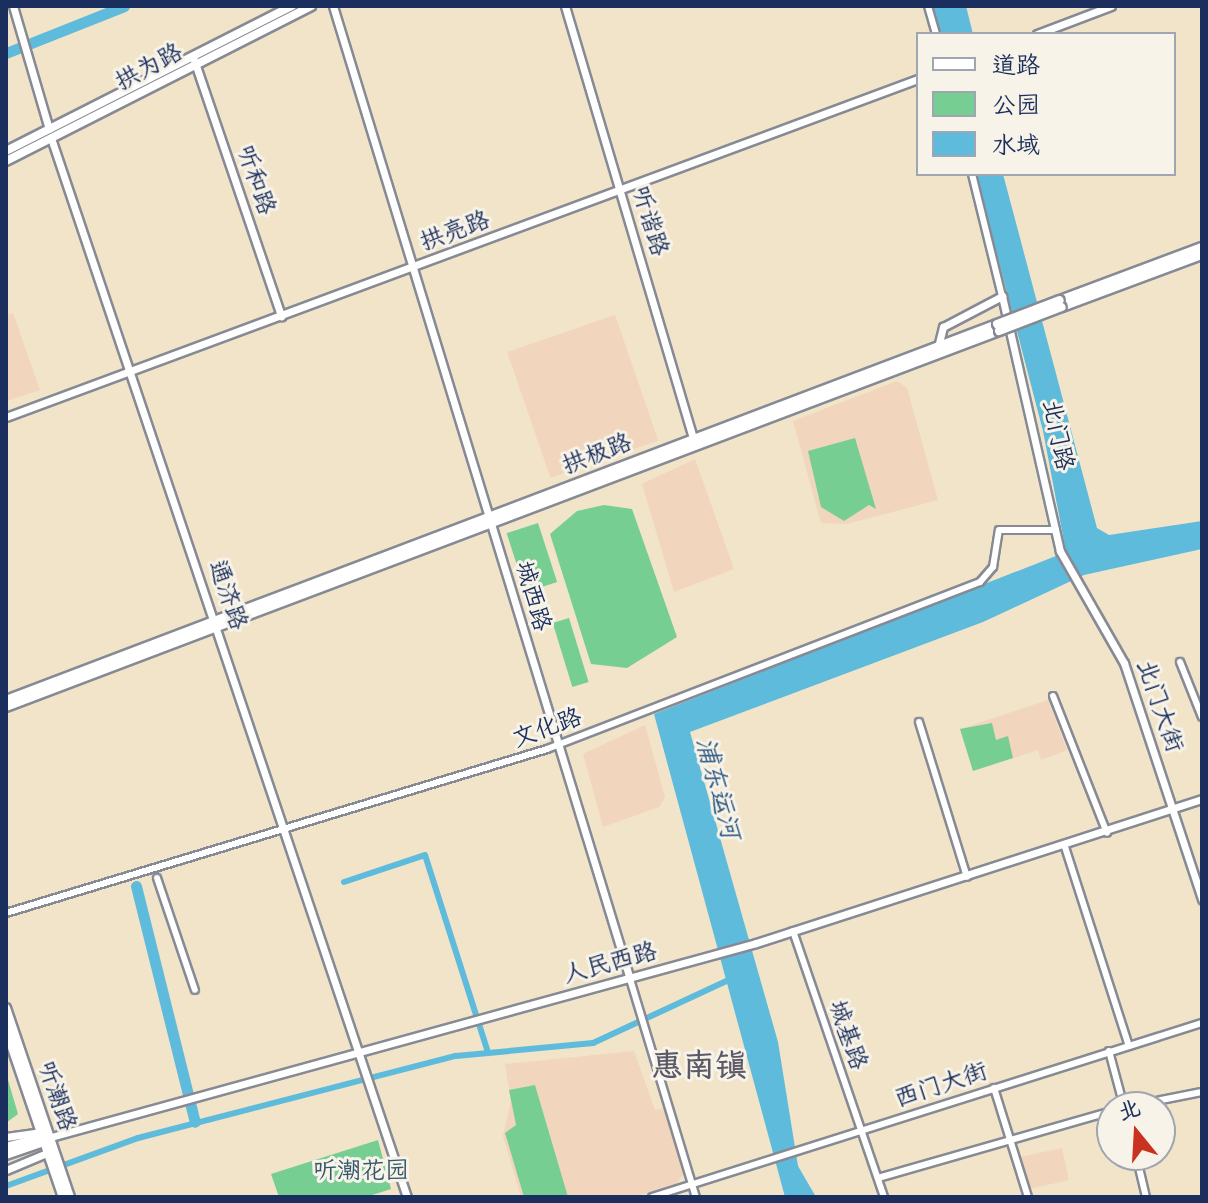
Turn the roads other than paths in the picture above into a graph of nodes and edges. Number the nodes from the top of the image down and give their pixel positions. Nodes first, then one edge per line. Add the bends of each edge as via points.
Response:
1 (13, 6) edge
2 (292, 6) edge
3 (311, 6) edge
4 (333, 6) edge
5 (565, 6) edge
6 (928, 6) edge
7 (1109, 7) edge
8 (935, 32) edge
9 (1042, 32) edge
10 (195, 61) junction
11 (916, 80) edge
12 (50, 133) junction
13 (6, 151) edge
14 (6, 161) edge
15 (972, 176) edge
16 (620, 191) junction
17 (1202, 247) edge
18 (1202, 255) edge
19 (413, 267) junction
20 (1002, 296) junction
21 (1061, 304) junction
22 (281, 316) junction
23 (998, 328) junction
24 (938, 347) junction
25 (128, 372) junction
26 (6, 417) edge
27 (695, 443) junction
28 (490, 520) junction
29 (1056, 530) junction
30 (1072, 583) joint
31 (217, 623) junction
32 (1180, 662) dead end
33 (1053, 696) dead end
34 (6, 700) edge
35 (6, 707) edge
36 (1202, 717) edge
37 (919, 722) dead end
38 (558, 745) junction
39 (1202, 799) edge
40 (1175, 811) junction
41 (284, 825) junction
42 (1107, 833) junction
43 (1065, 847) junction
44 (967, 877) junction
45 (157, 878) dead end
46 (1202, 899) edge
47 (6, 913) edge
48 (793, 931) junction
49 (630, 979) junction
50 (195, 990) dead end
51 (6, 1008) edge
52 (1202, 1023) edge
53 (6, 1030) edge
54 (1129, 1046) junction
55 (1109, 1051) junction
56 (359, 1053) junction
57 (994, 1088) junction
58 (1120, 1091) edge
59 (1202, 1092) edge
60 (1176, 1097) edge
61 (1096, 1116) edge
62 (861, 1131) junction
63 (6, 1137) edge
64 (45, 1137) junction
65 (1009, 1140) junction
66 (6, 1147) edge
67 (48, 1153) junction
68 (6, 1155) edge
69 (56, 1166) junction
70 (6, 1170) edge
71 (1140, 1171) edge
72 (60, 1177) junction
73 (878, 1178) junction
74 (692, 1185) junction
75 (63, 1197) edge
76 (70, 1197) edge
77 (407, 1197) edge
78 (652, 1197) edge
79 (696, 1197) edge
80 (884, 1197) edge
81 (1028, 1197) edge
82 (1146, 1197) edge

1 - 12 street, 通济路
2 - 10 main road, 拱为路
3 - 10 main road, 拱为路
4 - 19 street, 城西路
5 - 16 street, 听谐路
6 - 8 street
7 - 9 street
10 - 12 main road, 拱为路
10 - 22 street, 听和路
11 - 16 street, 拱亮路
12 - 13 main road, 拱为路
12 - 14 main road, 拱为路
12 - 25 street, 通济路
15 - 20 street, 北门路
16 - 19 street, 拱亮路
16 - 27 street, 听谐路
17 - 21 main road, 拱极路
18 - 21 main road, 拱极路
19 - 22 street, 拱亮路
19 - 28 street, 城西路
20 - 24 street via 940,330
20 - 29 street, 北门路
21 - 23 main road, 拱极路, bridge
22 - 25 street, 拱亮路
23 - 24 main road, 拱极路
23 - 27 main road, 拱极路
24 - 27 main road, 拱极路
25 - 26 street, 拱亮路
25 - 31 street, 通济路
27 - 28 main road, 拱极路
28 - 31 main road, 拱极路
28 - 38 street, 城西路
29 - 30 street, 北门路
29 - 38 street, 文化路 via 999,530 993,567 980,582
30 - 40 street, 北门大街 via 1123,659
31 - 34 main road, 拱极路
31 - 35 main road, 拱极路
31 - 41 street, 通济路
32 - 36 street
33 - 42 street
37 - 44 street
38 - 41 street, 文化路
38 - 49 street, 城西路
39 - 40 street, 人民西路
40 - 42 street, 人民西路
40 - 46 street, 北门大街
41 - 47 street, 文化路
41 - 56 street, 通济路
42 - 43 street, 人民西路
43 - 44 street, 人民西路
43 - 54 street
44 - 48 street, 人民西路
45 - 50 street
48 - 49 street, 人民西路
48 - 62 street, 城基路
49 - 56 street, 人民西路
49 - 74 street, 城西路
51 - 64 main road, 听潮路
52 - 54 street, 西门大街
53 - 64 main road, 听潮路
54 - 55 street, 西门大街
55 - 57 street, 西门大街
55 - 58 street
56 - 64 street, 人民西路
56 - 77 street, 通济路
57 - 62 street, 西门大街
57 - 65 street
59 - 60 street
61 - 65 street
62 - 73 street, 城基路
62 - 74 street, 西门大街
63 - 64 street, 人民西路
64 - 66 main road, 人民西路
64 - 67 main road, 听潮路
64 - 68 main road, 人民西路
64 - 69 main road, 听潮路
65 - 73 street
65 - 81 street
67 - 69 main road, 听潮路
67 - 70 street
69 - 72 main road, 听潮路
71 - 82 street
72 - 75 main road, 听潮路
72 - 76 main road, 听潮路
73 - 80 street, 城基路
74 - 78 street, 西门大街
74 - 79 street, 城西路

